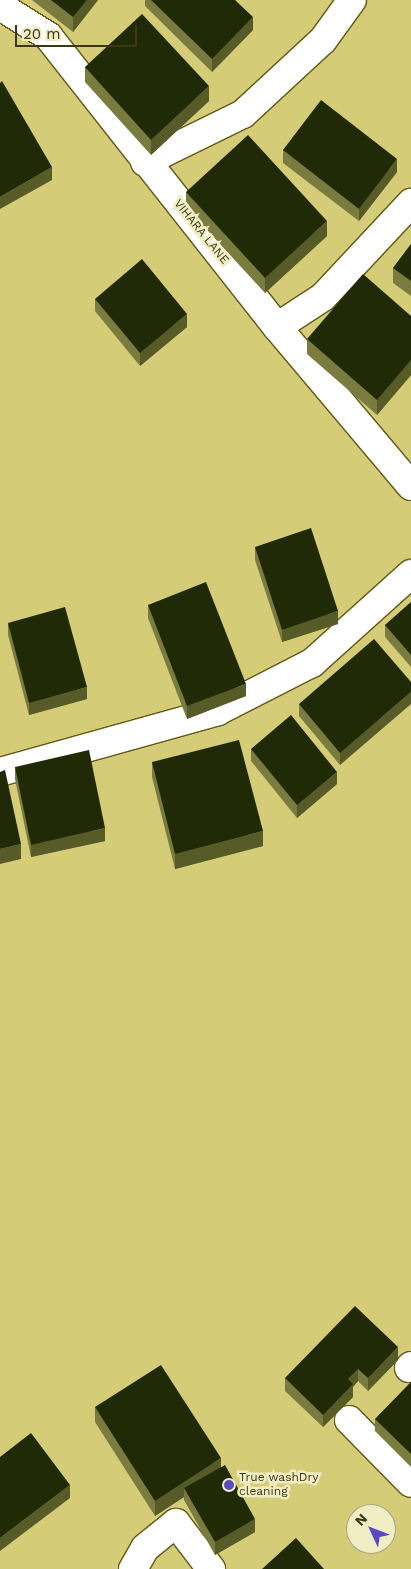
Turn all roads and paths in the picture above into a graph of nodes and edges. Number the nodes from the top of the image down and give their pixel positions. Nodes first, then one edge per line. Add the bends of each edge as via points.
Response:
1 (352, 0) edge
2 (0, 6) edge
3 (145, 162) junction
4 (411, 203) edge
5 (277, 327) junction
6 (411, 486) edge
7 (411, 574) edge
8 (0, 772) edge
9 (349, 1420) dead end
10 (411, 1483) edge
11 (133, 1569) edge
12 (211, 1569) edge

1 - 3 street via 323,40 243,114
2 - 3 street, VIHARA LANE via 48,36
3 - 5 street, VIHARA LANE
4 - 5 street via 323,297
5 - 6 street, VIHARA LANE
7 - 8 street via 312,663 218,711
9 - 10 street
11 - 12 street via 145,1548 176,1522

